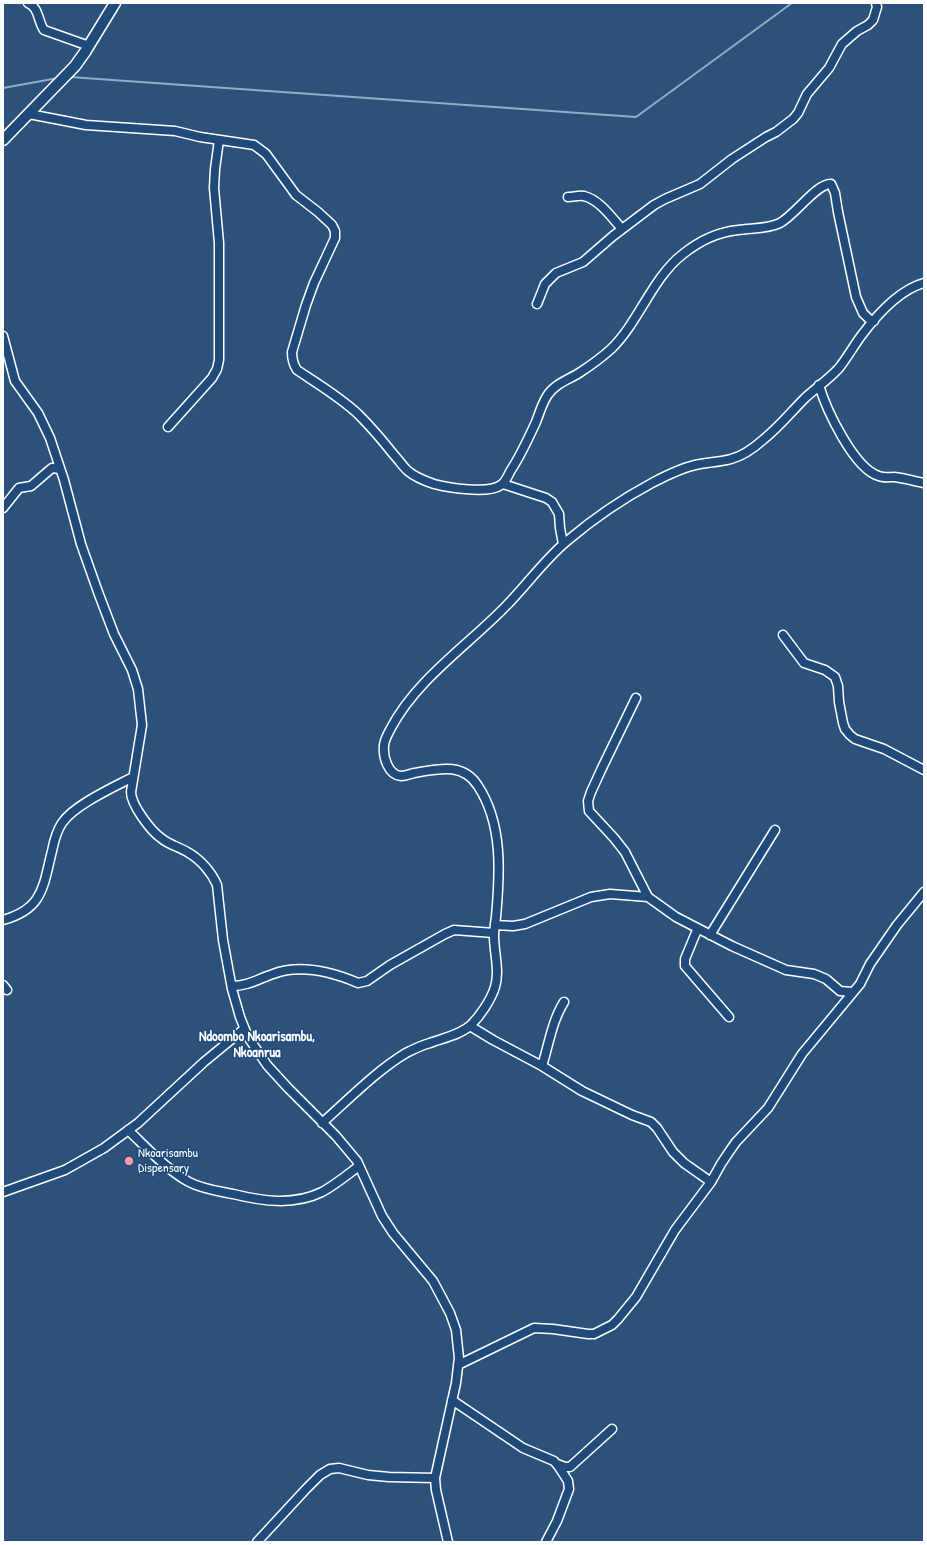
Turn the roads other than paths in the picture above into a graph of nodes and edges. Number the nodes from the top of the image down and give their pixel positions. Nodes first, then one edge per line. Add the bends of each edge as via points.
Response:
1 (28, 3) edge
2 (115, 3) edge
3 (876, 3) edge
4 (89, 46) junction
5 (29, 114) junction
6 (3, 140) edge
7 (219, 140) junction
8 (568, 197) dead end
9 (622, 228) junction
10 (924, 284) edge
11 (537, 304) dead end
12 (874, 321) junction
13 (3, 336) edge
14 (819, 385) junction
15 (168, 427) dead end
16 (60, 469) junction
17 (924, 483) edge
18 (503, 484) junction
19 (3, 508) edge
20 (563, 544) junction
21 (783, 635) dead end
22 (636, 698) dead end
23 (924, 770) edge
24 (133, 777) junction
25 (775, 830) dead end
26 (924, 892) edge
27 (648, 897) junction
28 (3, 920) edge
29 (494, 929) junction
30 (697, 930) junction
31 (710, 935) junction
32 (232, 986) junction
33 (852, 992) junction
34 (564, 1002) dead end
35 (729, 1017) dead end
36 (470, 1026) junction
37 (244, 1029) junction
38 (542, 1066) junction
39 (322, 1123) junction
40 (128, 1130) junction
41 (359, 1166) junction
42 (711, 1182) junction
43 (3, 1192) edge
44 (458, 1365) junction
45 (452, 1400) junction
46 (612, 1429) dead end
47 (556, 1463) junction
48 (435, 1478) junction
49 (257, 1542) edge
50 (448, 1542) edge
51 (546, 1542) edge

1 - 4 street via 36,9 44,30
2 - 4 street
3 - 9 street via 873,20 842,44 829,68 807,94 793,119 700,184 665,199
4 - 5 street via 75,66
5 - 6 street
5 - 7 street via 86,125 174,132
7 - 15 street via 214,188 219,243 219,360 212,378
7 - 18 street via 259,148 296,196 327,220 335,231 335,238 306,305 292,352 297,370 348,404 414,475 433,484 461,488 490,489
8 - 9 street via 584,196 590,199
9 - 11 street via 583,262 556,273 549,279
10 - 12 street via 903,293
12 - 14 street via 840,366
12 - 18 street via 863,313 856,297 836,193 831,184 825,185 778,224 735,230 711,237 681,255 612,348 560,383 547,396 524,448
13 - 16 street via 15,380 41,418
14 - 17 street via 834,422 865,467 878,476
14 - 20 street via 772,433 743,454 733,459 700,464 662,477 603,513
16 - 19 street via 52,468 31,486 19,488
16 - 24 street via 81,544 98,592 138,689 142,725
18 - 20 street via 552,502 559,514
20 - 29 street via 492,621 441,666 410,700 385,740 385,758 392,773 399,776 443,768 461,770 478,786 484,796 498,835 498,885
21 - 23 street via 804,663 825,670 835,677 843,723 850,735
22 - 27 street via 591,792 588,806 625,852
24 - 28 street via 79,808 63,822 56,834 37,900 25,911
24 - 32 street via 131,799 140,814 160,837 196,858 215,880
25 - 31 street
26 - 33 street via 897,925 870,964 860,984
27 - 29 street via 610,894 591,897 525,924
27 - 30 street
29 - 32 street via 454,930 363,983 298,969 278,972 245,986
29 - 36 street via 496,987
30 - 31 street
30 - 35 street via 685,959 685,966
31 - 33 street via 786,970 814,974 826,979 840,991
32 - 37 street
33 - 42 street via 802,1054 768,1108 736,1142
34 - 38 street via 557,1013
36 - 38 street
36 - 39 street via 406,1054
37 - 39 street via 267,1065
37 - 40 street
38 - 42 street via 582,1091 651,1122 673,1152
39 - 41 street via 352,1154
40 - 41 street via 189,1182 212,1190 269,1201 309,1197
40 - 43 street via 104,1148 71,1167
41 - 44 street via 382,1216 433,1281 450,1312 458,1345
42 - 44 street via 675,1230 636,1297 612,1325 594,1334 534,1328
44 - 45 street
45 - 47 street via 523,1448
45 - 48 street
46 - 47 street via 570,1467
47 - 51 street via 568,1481 569,1489
48 - 49 street via 368,1475 339,1468 326,1470
48 - 50 street

